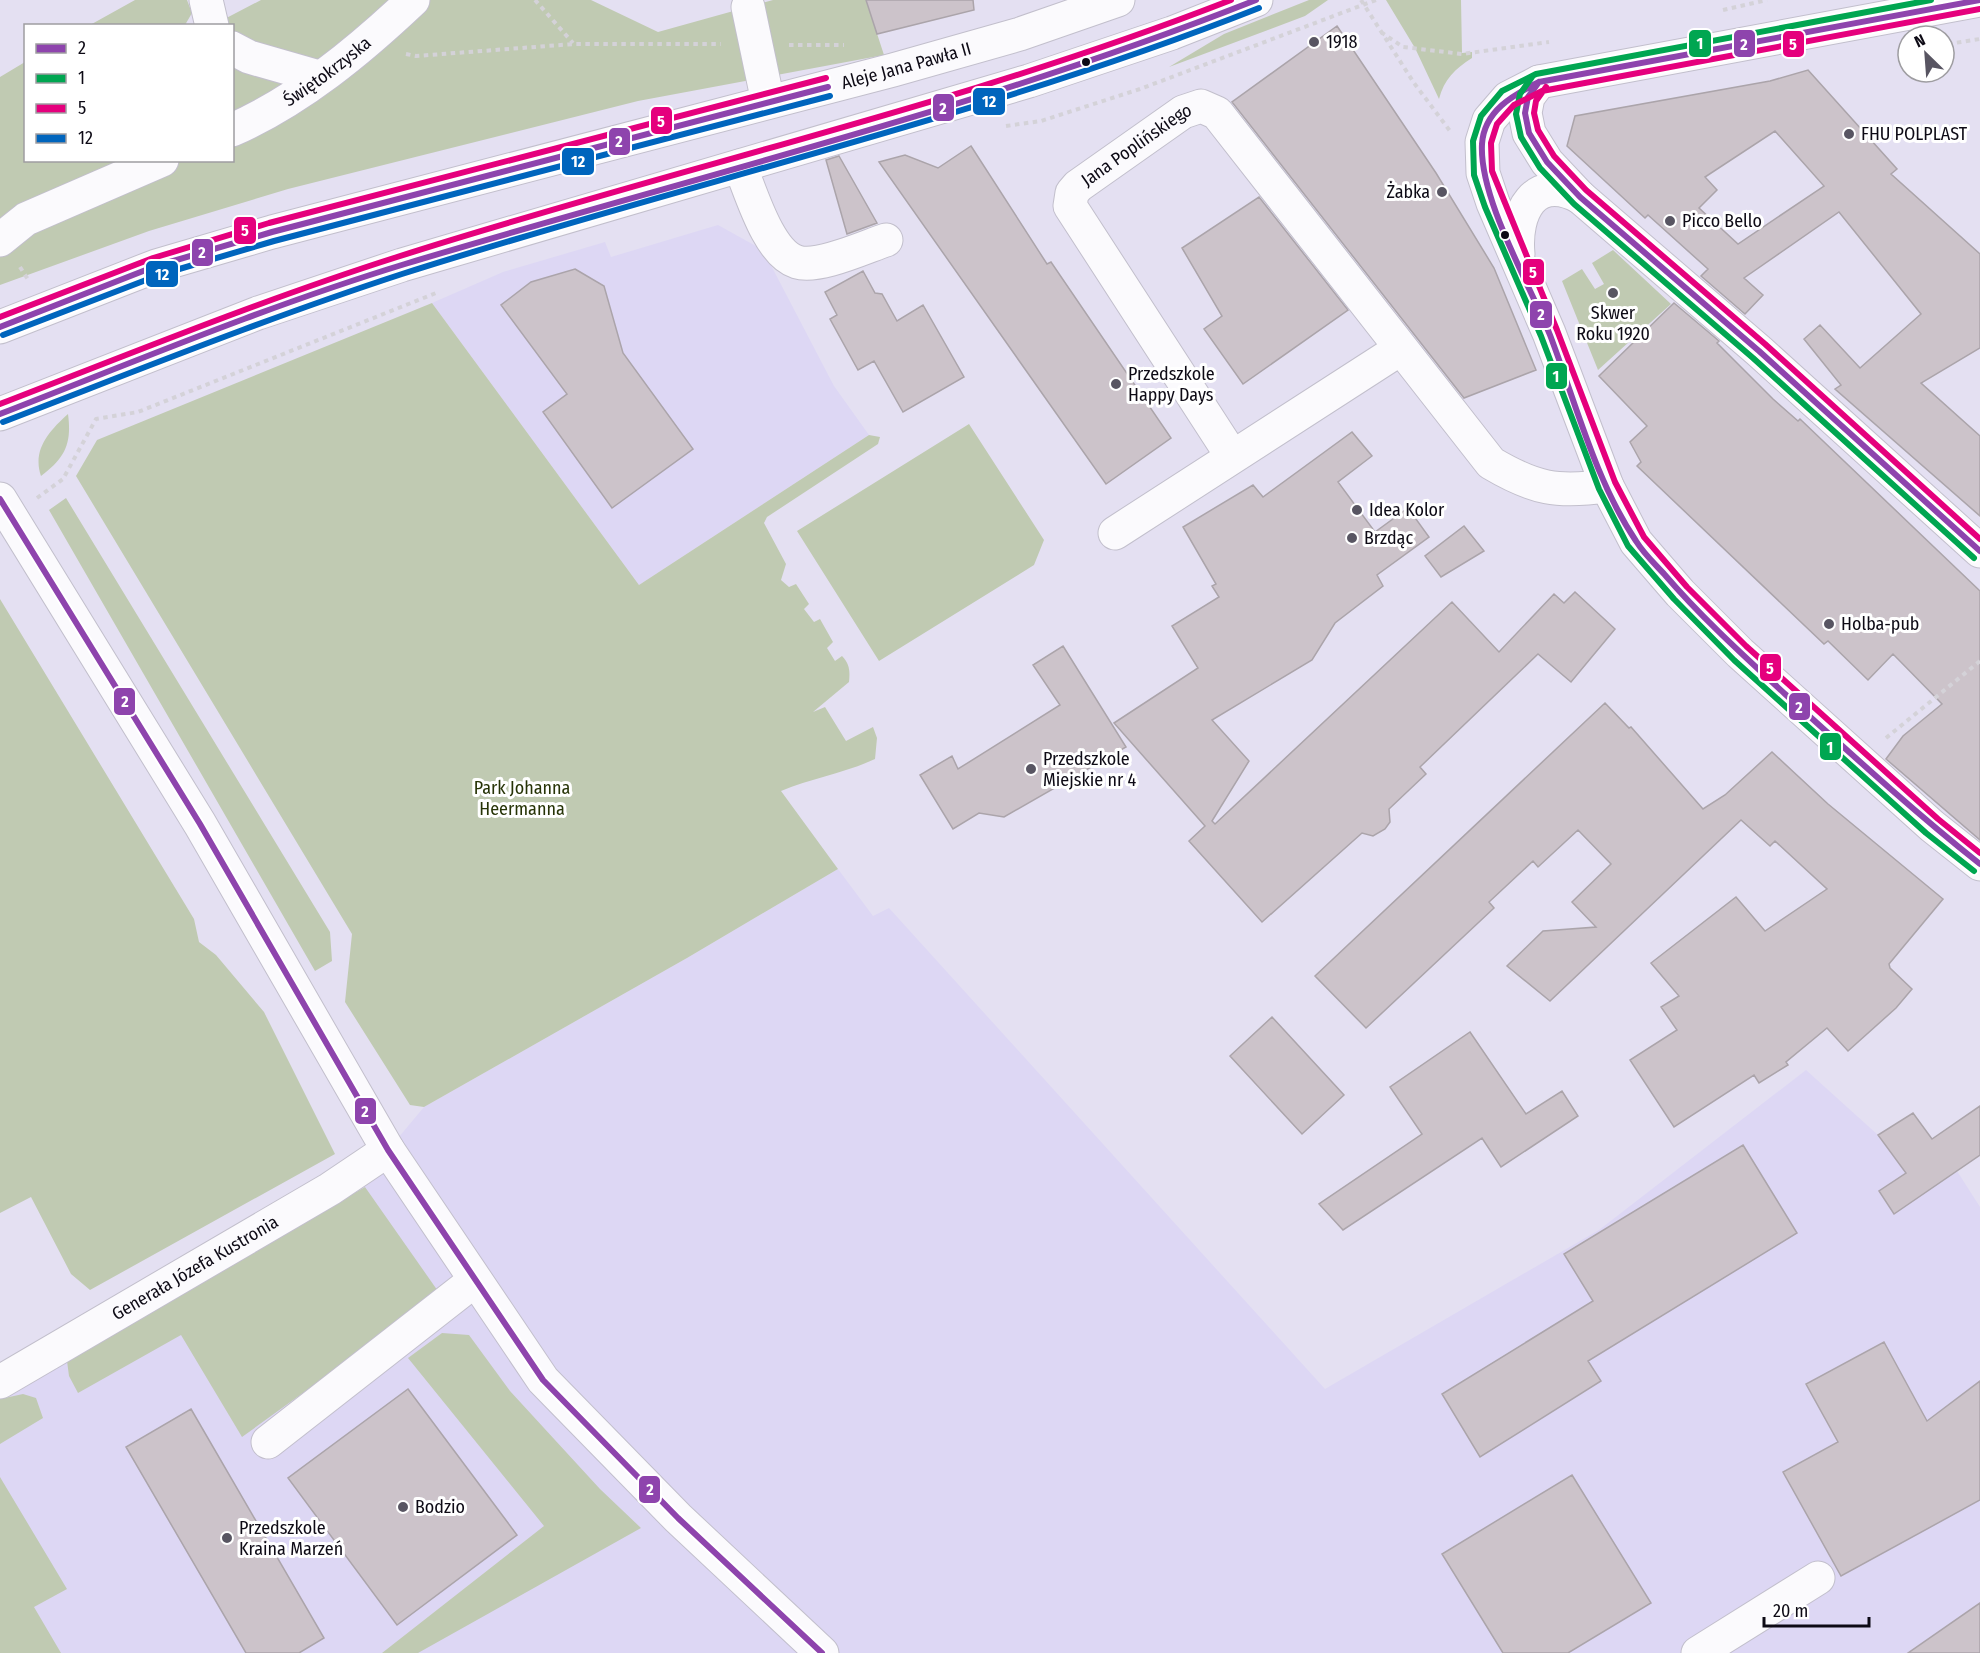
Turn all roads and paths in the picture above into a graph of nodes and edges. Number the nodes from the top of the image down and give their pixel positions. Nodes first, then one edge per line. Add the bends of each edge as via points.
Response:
1 (206, 0) edge
2 (413, 0) edge
3 (535, 0) edge
4 (1118, 0) edge
5 (1256, 0) edge
6 (1361, 0) edge
7 (1376, 0) edge
8 (1980, 0) edge
9 (1942, 3) edge
10 (1364, 5) junction
11 (748, 7) dead end
12 (212, 24) edge
13 (1980, 39) edge
14 (1956, 42) edge
15 (574, 44) junction
16 (755, 44) junction
17 (847, 45) dead end
18 (363, 47) junction
19 (234, 49) edge
20 (319, 77) junction
21 (1539, 82) junction
22 (768, 102) junction
23 (1000, 127) dead end
24 (234, 129) edge
25 (157, 162) edge
26 (740, 166) junction
27 (1483, 172) junction
28 (1580, 196) junction
29 (0, 240) edge
30 (886, 240) dead end
31 (1518, 258) junction
32 (445, 290) dead end
33 (0, 327) edge
34 (1400, 349) junction
35 (0, 414) edge
36 (1232, 456) junction
37 (1607, 486) junction
38 (40, 496) dead end
39 (0, 499) edge
40 (1115, 533) dead end
41 (1980, 550) edge
42 (1980, 661) edge
43 (1861, 761) junction
44 (1980, 864) edge
45 (388, 1150) junction
46 (474, 1281) junction
47 (0, 1382) edge
48 (268, 1442) dead end
49 (1818, 1578) dead end
50 (822, 1653) edge
51 (1698, 1653) edge

1 - 12 street
2 - 18 street, Świętokrzyska
3 - 15 path
4 - 22 street, Aleje Jana Pawła II via 1020,34
5 - 26 street via 1029,81
6 - 10 path
7 - 10 path
8 - 9 street
9 - 21 street
10 - 23 path via 1129,92 1041,121
10 - 27 path via 1414,83
11 - 16 street
13 - 14 path
15 - 16 path
15 - 18 path via 416,56
16 - 17 path
16 - 22 street
18 - 20 street, Świętokrzyska
19 - 20 street
20 - 24 street, Świętokrzyska via 257,119
21 - 27 street via 1508,98 1489,120 1482,142
21 - 28 street via 1528,97 1528,133 1542,155
22 - 33 street, Aleje Jana Pawła II via 272,232 156,266
25 - 29 street via 26,219
26 - 30 street via 771,238 782,253 798,263 825,261
26 - 35 street via 402,265 291,302
27 - 31 street
28 - 31 street via 1556,189 1533,196 1522,212
28 - 41 street
31 - 37 street
32 - 38 path via 138,412 96,419 63,479
34 - 36 street
34 - 36 street, Jana Poplińskiego via 1217,113 1201,106 1183,112 1078,186 1072,192 1071,206
34 - 37 street, Jana Poplińskiego via 1491,463 1520,480 1547,489
36 - 40 street
37 - 43 street via 1636,542 1680,593 1740,653
39 - 45 street via 200,824
42 - 43 path via 1903,721
43 - 44 street
45 - 46 street
45 - 47 street, Generała Józefa Kustronia via 330,1189
46 - 48 street
46 - 50 street via 543,1380 678,1518
49 - 51 street

